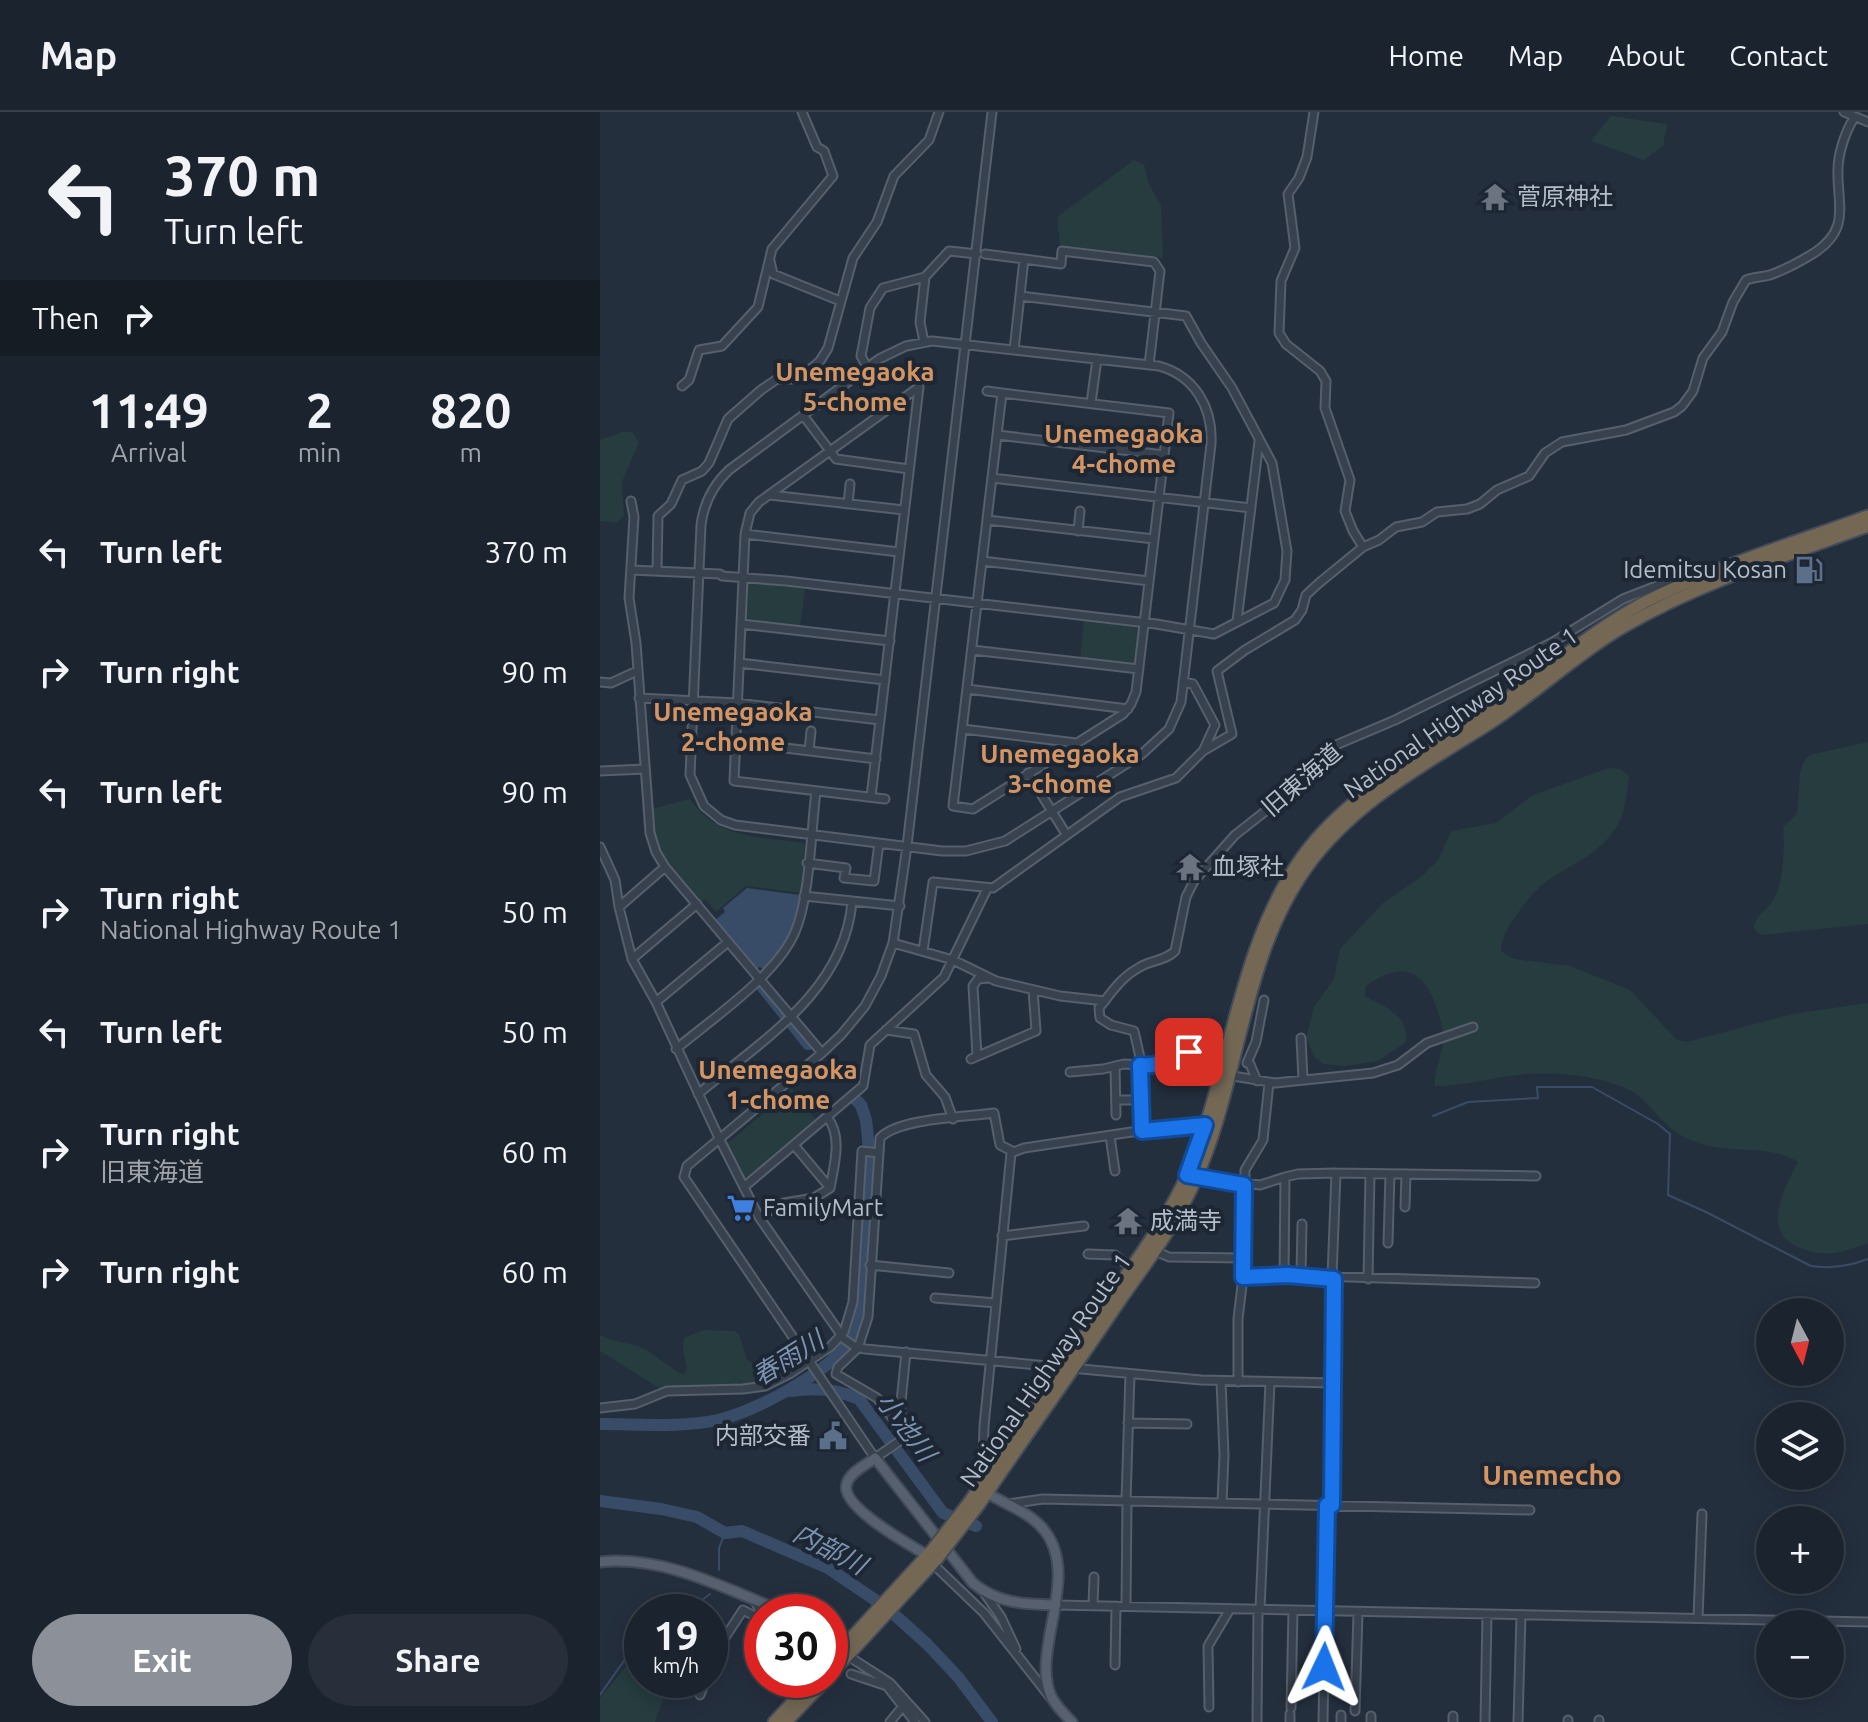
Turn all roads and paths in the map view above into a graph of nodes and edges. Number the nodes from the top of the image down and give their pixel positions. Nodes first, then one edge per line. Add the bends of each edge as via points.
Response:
1 (802, 112) edge
2 (939, 112) edge
3 (992, 112) edge
4 (1314, 112) edge
5 (1844, 112) edge
6 (1854, 118) junction
7 (1868, 122) edge
8 (981, 254) junction
9 (769, 259) junction
10 (1024, 259) junction
11 (925, 277) junction
12 (1020, 296) junction
13 (840, 301) junction
14 (1156, 312) junction
15 (924, 342) junction
16 (966, 344) junction
17 (1014, 350) junction
18 (1097, 359) junction
19 (1149, 365) junction
20 (867, 367) junction
21 (682, 386) dead end
22 (987, 391) dead end
23 (1002, 393) junction
24 (1091, 403) junction
25 (803, 415) junction
26 (998, 435) junction
27 (1259, 438) junction
28 (829, 451) junction
29 (1164, 455) junction
30 (909, 469) junction
31 (992, 478) junction
32 (850, 484) dead end
33 (770, 495) junction
34 (1159, 497) junction
35 (631, 501) dead end
36 (1204, 502) junction
37 (848, 504) junction
38 (1251, 508) junction
39 (904, 510) junction
40 (1080, 511) dead end
41 (1868, 516) edge
42 (987, 520) junction
43 (1868, 526) edge
44 (1078, 531) junction
45 (745, 534) junction
46 (1824, 537) junction
47 (1154, 539) junction
48 (1363, 547) junction
49 (899, 552) junction
50 (982, 561) junction
51 (631, 570) junction
52 (657, 571) junction
53 (698, 573) junction
54 (744, 577) junction
55 (1149, 581) junction
56 (1688, 588) junction
57 (895, 595) junction
58 (936, 600) junction
59 (978, 604) junction
60 (1237, 621) junction
61 (741, 624) junction
62 (1145, 624) junction
63 (1190, 629) junction
64 (890, 641) junction
65 (972, 650) junction
66 (739, 663) junction
67 (1139, 669) junction
68 (637, 671) junction
69 (885, 680) junction
70 (600, 682) edge
71 (1183, 682) junction
72 (967, 689) junction
73 (639, 698) junction
74 (692, 700) junction
75 (737, 703) junction
76 (1128, 709) junction
77 (880, 720) junction
78 (963, 729) junction
79 (811, 731) dead end
80 (736, 742) junction
81 (1077, 743) junction
82 (809, 751) junction
83 (1203, 751) junction
84 (876, 759) junction
85 (645, 769) junction
86 (600, 771) edge
87 (1028, 773) junction
88 (816, 791) junction
89 (871, 797) junction
90 (885, 799) dead end
91 (1052, 812) junction
92 (1066, 834) junction
93 (811, 835) junction
94 (879, 843) junction
95 (907, 846) junction
96 (600, 847) edge
97 (807, 863) junction
98 (665, 867) junction
99 (987, 889) junction
100 (804, 896) junction
101 (852, 902) junction
102 (697, 904) junction
103 (900, 906) junction
104 (619, 907) junction
105 (728, 942) junction
106 (893, 943) junction
107 (923, 951) junction
108 (632, 959) junction
109 (953, 960) junction
110 (988, 978) junction
111 (759, 979) junction
112 (1033, 990) junction
113 (1264, 1000) dead end
114 (1105, 1001) junction
115 (656, 1002) junction
116 (788, 1018) junction
117 (1473, 1027) dead end
118 (886, 1030) junction
119 (1301, 1038) dead end
120 (676, 1049) junction
121 (822, 1053) junction
122 (1214, 1055) dead end
123 (1115, 1066) junction
124 (1141, 1066) junction
125 (1070, 1072) dead end
126 (1225, 1075) junction
127 (1303, 1079) junction
128 (1257, 1081) junction
129 (1269, 1083) junction
130 (698, 1094) junction
131 (1116, 1100) junction
132 (1142, 1100) junction
133 (1116, 1115) dead end
134 (827, 1117) junction
135 (953, 1119) junction
136 (1205, 1125) junction
137 (1142, 1131) junction
138 (1110, 1136) junction
139 (719, 1138) junction
140 (794, 1145) junction
141 (1012, 1151) junction
142 (877, 1153) junction
143 (1115, 1171) dead end
144 (1336, 1173) junction
145 (1370, 1174) junction
146 (1390, 1174) junction
147 (1406, 1174) junction
148 (1192, 1176) junction
149 (1536, 1176) dead end
150 (1285, 1177) junction
151 (1244, 1185) junction
152 (744, 1187) junction
153 (830, 1188) junction
154 (1405, 1207) dead end
155 (759, 1217) junction
156 (1302, 1224) dead end
157 (1084, 1226) dead end
158 (858, 1231) junction
159 (873, 1232) junction
160 (1002, 1236) junction
161 (1388, 1243) dead end
162 (1155, 1251) junction
163 (1088, 1254) dead end
164 (1243, 1258) junction
165 (870, 1265) junction
166 (1131, 1268) junction
167 (949, 1273) dead end
168 (1301, 1276) junction
169 (1243, 1277) junction
170 (1284, 1277) junction
171 (1333, 1278) junction
172 (1368, 1279) junction
173 (1535, 1283) dead end
174 (935, 1298) dead end
175 (996, 1303) junction
176 (842, 1337) junction
177 (856, 1347) junction
178 (906, 1352) junction
179 (990, 1359) junction
180 (811, 1363) junction
181 (1069, 1368) junction
182 (1130, 1374) junction
183 (1221, 1381) junction
184 (1238, 1382) junction
185 (1270, 1382) junction
186 (1334, 1383) junction
187 (600, 1408) edge
188 (1128, 1423) junction
189 (1187, 1424) dead end
190 (906, 1436) junction
191 (879, 1455) junction
192 (988, 1474) junction
193 (987, 1493) junction
194 (1127, 1501) junction
195 (974, 1503) junction
196 (1222, 1503) junction
197 (1004, 1504) junction
198 (1263, 1504) junction
199 (1330, 1505) junction
200 (1530, 1510) dead end
201 (1702, 1514) dead end
202 (929, 1561) junction
203 (600, 1562) edge
204 (1094, 1577) dead end
205 (984, 1592) junction
206 (744, 1597) edge
207 (1056, 1605) junction
208 (1093, 1605) junction
209 (1116, 1606) junction
210 (1126, 1606) junction
211 (1230, 1609) junction
212 (1259, 1610) junction
213 (1293, 1610) junction
214 (744, 1611) edge
215 (1326, 1612) junction
216 (1358, 1613) junction
217 (1487, 1614) junction
218 (1521, 1615) junction
219 (1698, 1618) junction
220 (1868, 1622) edge
221 (728, 1633) edge
222 (848, 1649) joint
223 (1022, 1662) junction
224 (1115, 1665) dead end
225 (851, 1674) dead end
226 (889, 1684) junction
227 (796, 1698) edge
228 (809, 1698) edge
229 (903, 1706) junction
230 (1209, 1707) dead end
231 (1059, 1708) junction
232 (1355, 1711) dead end
233 (1291, 1715) edge
234 (774, 1722) edge
235 (787, 1722) edge
236 (890, 1722) edge
237 (915, 1722) edge
238 (925, 1722) edge
239 (1072, 1722) edge
240 (1257, 1722) edge
241 (1323, 1722) edge
242 (1485, 1722) edge
243 (1518, 1722) edge

1 - 9 street via 833,176
2 - 13 street via 929,140 894,176 877,222 853,258
3 - 8 street
4 - 48 street via 1307,157 1288,194 1295,248 1282,275 1278,325 1286,344 1326,381 1325,408 1350,480 1345,511
5 - 6 street
6 - 7 street
6 - 48 street via 1838,165 1842,211 1836,227 1812,254 1746,280 1682,406 1626,430 1562,442 1545,453 1529,476 1480,504 1401,525
8 - 10 street
8 - 11 street via 949,251
8 - 16 street
9 - 13 street via 773,274
9 - 21 street via 758,307 722,346 699,350
10 - 12 street
10 - 14 street via 1061,264 1062,251 1154,262 1160,271
11 - 15 street via 920,322
11 - 20 street via 883,288 870,308 861,356
12 - 14 street
12 - 17 street
13 - 52 street via 820,361 799,379 777,379 728,419 709,463 682,480 671,504 658,516
14 - 19 street
14 - 27 street via 1186,316
15 - 16 street
15 - 20 street
16 - 17 street
16 - 58 street
17 - 18 street
18 - 19 street
18 - 24 street
19 - 36 street via 1179,375 1206,406 1212,433
20 - 25 street
22 - 23 street
23 - 24 street
23 - 26 street
24 - 29 street via 1169,413
25 - 28 street
25 - 53 street via 713,488 702,516
26 - 29 street
26 - 31 street
27 - 38 street
27 - 60 street via 1272,463 1287,551 1285,580 1274,603
28 - 30 street via 836,459
28 - 30 street via 919,387
28 - 33 street
29 - 34 street
30 - 39 street
31 - 34 street
31 - 42 street
32 - 37 street
33 - 37 street
33 - 45 street via 750,513
34 - 36 street
34 - 47 street
35 - 51 street
36 - 38 street
36 - 63 street
37 - 39 street
38 - 60 street
39 - 49 street
40 - 44 street
41 - 46 highway, National Highway Route 1
42 - 44 street
42 - 50 street
43 - 46 highway, National Highway Route 1
44 - 47 street
45 - 49 street
45 - 54 street
46 - 56 highway, National Highway Route 1
47 - 55 street
48 - 83 street via 1306,595 1295,620 1217,671 1232,734
49 - 57 street
50 - 55 street
50 - 59 street
51 - 52 street
51 - 68 street
52 - 53 street
53 - 54 street
53 - 74 street
54 - 57 street
54 - 61 street
55 - 62 street
56 - 114 street, 旧東海道 via 1683,577 1677,578 1623,599 1544,647 1336,745 1286,795 1235,835 1194,881 1175,951 1127,975
56 - 126 highway, National Highway Route 1 via 1643,604 1611,623 1494,709 1378,784 1330,824 1298,864 1268,916 1249,967
57 - 58 street
57 - 64 street
58 - 59 street
58 - 95 street
59 - 62 street
59 - 65 street
60 - 63 street via 1214,634
61 - 64 street
61 - 66 street
62 - 63 street
62 - 67 street
63 - 71 street
64 - 69 street
65 - 67 street
65 - 72 street
66 - 69 street
66 - 75 street
67 - 76 street
68 - 70 street via 611,683
68 - 73 street
69 - 77 street
71 - 83 street via 1193,684 1215,725
71 - 91 street via 1178,711 1163,736
72 - 76 street
72 - 78 street
73 - 74 street
73 - 85 street
74 - 75 street
74 - 93 street via 690,775 704,806 735,825
75 - 77 street
75 - 80 street
76 - 81 street
77 - 84 street
78 - 81 street
78 - 87 street via 953,806 973,809
79 - 82 street
80 - 82 street
80 - 88 street via 734,781
81 - 87 street
82 - 84 street
83 - 92 street via 1176,778 1120,797
84 - 89 street
85 - 86 street
85 - 98 street via 652,841
87 - 91 street
88 - 89 street
88 - 93 street
89 - 90 street
91 - 92 street
91 - 95 street via 993,845 949,852
92 - 99 street
93 - 94 street
93 - 97 street
94 - 95 street
94 - 97 street via 874,881 844,878 846,868
95 - 103 street
96 - 104 street via 615,880
97 - 100 street
98 - 102 street
98 - 104 street
99 - 107 street via 933,882
99 - 109 street
100 - 101 street
100 - 111 street via 790,943
101 - 103 street
101 - 116 street via 832,967
102 - 105 street
102 - 108 street
103 - 106 street
104 - 108 street
105 - 111 street
105 - 115 street
106 - 107 street
106 - 121 street via 865,1006
107 - 109 street
108 - 115 street
109 - 110 street
109 - 118 street via 944,977
110 - 112 street
110 - 112 street via 974,981 974,1058 1036,1031
111 - 116 street
111 - 120 street
112 - 114 street
113 - 128 street via 1256,1042 1243,1062 1250,1064
114 - 124 street via 1100,1018 1134,1031
115 - 120 street
116 - 121 street
116 - 130 street
117 - 127 street via 1427,1043 1386,1071
118 - 134 street via 870,1045 863,1086
118 - 135 street via 914,1034 926,1075 945,1097
119 - 127 street
120 - 130 street
121 - 139 street
122 - 124 street via 1178,1054 1156,1066
123 - 124 street
123 - 125 street
123 - 131 street
124 - 132 street
126 - 128 street
126 - 136 highway, National Highway Route 1
126 - 148 highway, National Highway Route 1 via 1216,1124
127 - 129 street
128 - 129 street
129 - 151 street via 1263,1140 1247,1166
130 - 139 street
131 - 132 street
131 - 133 street
132 - 137 street
134 - 140 street
134 - 153 street via 837,1152
135 - 141 street via 994,1113 1000,1145
135 - 142 street via 900,1126 880,1138
136 - 137 street
136 - 148 highway, National Highway Route 1
137 - 138 street
138 - 141 street
138 - 143 street
139 - 152 street
139 - 180 street via 687,1166 684,1177
140 - 152 street
140 - 153 street
141 - 160 street
142 - 158 street via 862,1151
142 - 159 street
144 - 145 street
144 - 150 street
144 - 171 street
145 - 146 street
145 - 172 street
146 - 147 street
146 - 161 street
147 - 149 street
147 - 154 street
148 - 151 street
148 - 162 highway, National Highway Route 1
148 - 166 highway, National Highway Route 1
150 - 151 street
150 - 170 street
151 - 164 street
152 - 155 street
153 - 155 street
155 - 176 street
156 - 168 street
157 - 160 street
158 - 159 street
158 - 176 street via 853,1302
159 - 165 street
160 - 175 street
162 - 164 street via 1169,1257
162 - 181 highway, National Highway Route 1
163 - 166 street via 1115,1255
164 - 169 street
165 - 167 street
165 - 177 street via 868,1317
166 - 181 highway, National Highway Route 1
168 - 170 street
168 - 171 street
169 - 170 street
169 - 184 street
171 - 172 street
171 - 186 street
172 - 173 street
174 - 175 street
175 - 179 street
176 - 177 street
176 - 180 street
177 - 178 street
177 - 190 street via 836,1374 877,1398
178 - 179 street
178 - 190 street via 900,1412 910,1434
179 - 181 street
179 - 192 street via 983,1460
180 - 187 street via 757,1388 667,1391 635,1404
180 - 191 street
181 - 182 street
181 - 192 highway, National Highway Route 1
181 - 193 highway, National Highway Route 1
182 - 183 street
182 - 188 street
183 - 184 street
183 - 196 street
184 - 185 street
185 - 186 street
185 - 198 street
186 - 199 street
188 - 189 street
188 - 194 street
190 - 191 street
191 - 202 main road via 849,1478 848,1498
191 - 205 main road
192 - 195 highway, National Highway Route 1
193 - 195 highway, National Highway Route 1
193 - 197 main road
194 - 196 street
194 - 197 street via 1043,1499
194 - 210 street
195 - 202 highway, National Highway Route 1, bridge
196 - 198 street
197 - 207 main road via 1039,1524 1051,1541 1057,1560
198 - 199 street
198 - 212 street
199 - 200 street
199 - 215 street
201 - 219 street
202 - 222 highway, National Highway Route 1
202 - 223 street via 984,1613
203 - 206 main road via 662,1567
204 - 208 street
205 - 207 main road via 1000,1600
205 - 223 street
207 - 208 street
207 - 231 main road via 1046,1670
208 - 209 street
209 - 210 street
209 - 224 street
210 - 211 street
211 - 212 street
211 - 230 street via 1208,1646
212 - 213 street
212 - 240 street
213 - 215 street
213 - 233 street
214 - 221 street
215 - 216 street
215 - 241 street
216 - 217 street
216 - 232 street
217 - 218 street
217 - 242 street
218 - 219 street
218 - 243 street
219 - 220 street
222 - 226 street
223 - 231 street
225 - 226 street
226 - 229 street
226 - 238 street
227 - 234 highway
228 - 235 highway
229 - 236 street
229 - 237 street
231 - 239 main road

